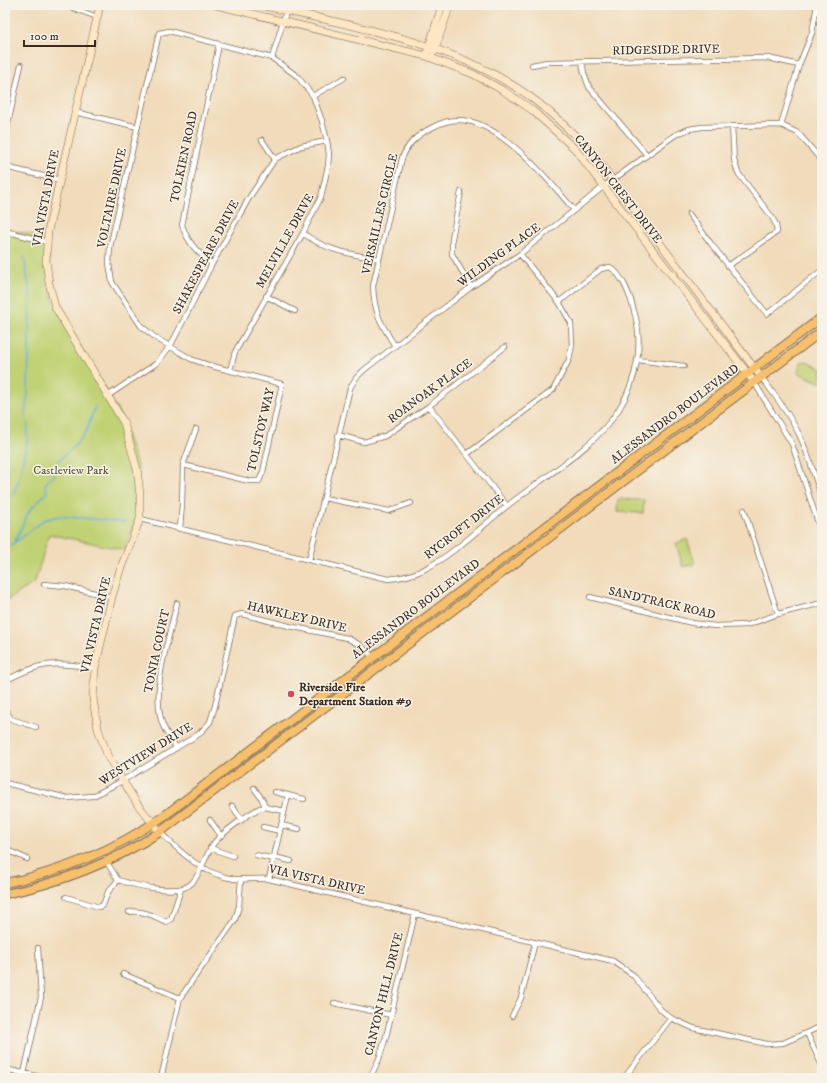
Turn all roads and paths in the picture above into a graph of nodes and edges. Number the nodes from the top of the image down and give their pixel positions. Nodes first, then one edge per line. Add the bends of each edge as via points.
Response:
1 (65, 5) edge
2 (100, 5) edge
3 (216, 5) edge
4 (260, 5) edge
5 (442, 5) edge
6 (450, 5) edge
7 (817, 5) edge
8 (287, 8) edge
9 (97, 17) junction
10 (284, 21) junction
11 (159, 33) joint
12 (219, 44) junction
13 (432, 47) junction
14 (428, 57) junction
15 (272, 58) junction
16 (582, 62) junction
17 (21, 65) dead end
18 (532, 65) dead end
19 (799, 65) junction
20 (344, 78) dead end
21 (313, 96) junction
22 (75, 112) junction
23 (781, 125) junction
24 (732, 126) junction
25 (138, 127) junction
26 (5, 137) edge
27 (262, 140) dead end
28 (327, 141) junction
29 (647, 155) junction
30 (275, 159) junction
31 (822, 161) edge
32 (5, 167) edge
33 (60, 180) junction
34 (613, 180) junction
35 (603, 187) junction
36 (461, 192) dead end
37 (574, 210) junction
38 (689, 214) dead end
39 (5, 232) edge
40 (302, 233) junction
41 (47, 242) junction
42 (520, 254) junction
43 (379, 259) junction
44 (212, 264) junction
45 (728, 266) junction
46 (822, 270) edge
47 (471, 287) junction
48 (266, 296) junction
49 (559, 302) junction
50 (295, 311) dead end
51 (822, 317) edge
52 (822, 330) edge
53 (171, 345) junction
54 (395, 346) junction
55 (505, 347) dead end
56 (638, 360) junction
57 (684, 366) dead end
58 (756, 369) junction
59 (230, 370) junction
60 (748, 374) junction
61 (761, 377) junction
62 (754, 382) junction
63 (282, 384) joint
64 (109, 396) junction
65 (429, 406) junction
66 (196, 429) dead end
67 (338, 435) junction
68 (466, 454) junction
69 (183, 465) junction
70 (324, 498) junction
71 (822, 499) edge
72 (411, 503) dead end
73 (507, 506) junction
74 (744, 510) dead end
75 (140, 519) junction
76 (180, 529) junction
77 (822, 535) edge
78 (309, 560) junction
79 (44, 584) dead end
80 (112, 597) junction
81 (590, 597) dead end
82 (177, 603) dead end
83 (822, 603) edge
84 (778, 614) junction
85 (235, 616) joint
86 (373, 657) junction
87 (95, 668) junction
88 (5, 681) edge
89 (5, 709) edge
90 (36, 727) dead end
91 (176, 747) junction
92 (122, 781) junction
93 (5, 783) edge
94 (254, 788) dead end
95 (275, 792) dead end
96 (288, 795) junction
97 (304, 799) dead end
98 (232, 806) dead end
99 (265, 807) junction
100 (284, 811) junction
101 (210, 820) dead end
102 (242, 820) junction
103 (152, 824) junction
104 (281, 825) junction
105 (263, 827) dead end
106 (299, 829) dead end
107 (280, 831) junction
108 (160, 832) junction
109 (221, 836) junction
110 (210, 848) junction
111 (5, 849) edge
112 (256, 855) dead end
113 (232, 856) dead end
114 (274, 858) junction
115 (27, 859) dead end
116 (106, 861) junction
117 (291, 861) dead end
118 (201, 867) junction
119 (241, 879) junction
120 (118, 880) junction
121 (269, 880) junction
122 (5, 883) edge
123 (181, 889) junction
124 (5, 894) edge
125 (66, 897) dead end
126 (129, 912) dead end
127 (415, 914) junction
128 (535, 942) junction
129 (38, 948) dead end
130 (123, 974) dead end
131 (180, 998) junction
132 (334, 1003) dead end
133 (391, 1014) junction
134 (512, 1016) dead end
135 (671, 1018) junction
136 (822, 1026) edge
137 (807, 1033) junction
138 (822, 1066) edge
139 (5, 1069) edge
140 (24, 1076) edge
141 (45, 1078) edge
142 (161, 1078) edge
143 (370, 1078) edge
144 (624, 1078) edge

1 - 9 street
2 - 9 main road, VIA VISTA DRIVE
3 - 10 main road, CANYON CREST DRIVE
4 - 8 main road, CANYON CREST DRIVE
5 - 13 main road
6 - 13 main road
7 - 19 street via 812,33
8 - 10 street
8 - 13 main road, CANYON CREST DRIVE
9 - 22 main road, VIA VISTA DRIVE
10 - 14 main road, CANYON CREST DRIVE
10 - 15 street
11 - 12 street, MELVILLE DRIVE via 169,31
11 - 25 street, VOLTAIRE DRIVE
12 - 15 street, MELVILLE DRIVE
12 - 44 street, TOLKIEN ROAD via 182,214 182,225 187,240 195,251
13 - 14 main road
13 - 34 main road, CANYON CREST DRIVE via 503,79 538,103 584,144
14 - 35 main road, CANYON CREST DRIVE via 473,74 532,110 575,149
15 - 21 street, MELVILLE DRIVE via 297,76
16 - 18 street, RIDGESIDE DRIVE via 547,62
16 - 19 street, RIDGESIDE DRIVE via 768,58
16 - 29 street via 589,87
17 - 26 street
19 - 23 street
20 - 21 street
21 - 28 street, MELVILLE DRIVE
22 - 25 street
22 - 33 main road, VIA VISTA DRIVE
23 - 24 street, WILDING PLACE
23 - 31 street, WILDING PLACE via 798,133
24 - 29 street, WILDING PLACE via 689,129 675,135
24 - 45 street via 734,160 738,173 772,217 777,232
25 - 53 street, VOLTAIRE DRIVE via 110,247 109,263 112,282 141,326 156,338
27 - 30 street
28 - 30 street, SHAKESPEARE DRIVE via 301,146
28 - 40 street, MELVILLE DRIVE via 329,154 321,197
29 - 34 street, WILDING PLACE
30 - 44 street, SHAKESPEARE DRIVE via 249,198
32 - 33 street
33 - 41 main road, VIA VISTA DRIVE
34 - 35 street, WILDING PLACE
34 - 58 main road, CANYON CREST DRIVE
35 - 37 street, WILDING PLACE
35 - 60 main road, CANYON CREST DRIVE
36 - 47 street via 452,238 452,254
37 - 42 street, WILDING PLACE
37 - 43 street, VERSAILLES CIRCLE via 527,158 492,131 469,121 445,122 419,134 409,143 402,158
38 - 45 street
39 - 41 street
40 - 43 street via 336,251
40 - 48 street, MELVILLE DRIVE
41 - 64 main road, VIA VISTA DRIVE via 46,261 55,306
42 - 47 street, WILDING PLACE
42 - 49 street
43 - 54 street, VERSAILLES CIRCLE via 373,286 374,301 378,318
44 - 53 street, SHAKESPEARE DRIVE
45 - 46 street via 768,314
47 - 54 street, WILDING PLACE
48 - 50 street
48 - 59 street, MELVILLE DRIVE via 235,352
49 - 56 street, RYCROFT DRIVE via 601,269 610,267 616,270 632,303 638,331
49 - 68 street via 571,323 572,345 569,360 553,390
51 - 58 main road, ALESSANDRO BOULEVARD
52 - 61 main road, ALESSANDRO BOULEVARD
53 - 59 street, VOLTAIRE DRIVE via 191,358
53 - 64 street, SHAKESPEARE DRIVE via 157,363
54 - 67 street, WILDING PLACE via 356,378 350,388
55 - 65 street, ROANOAK PLACE
56 - 57 street
56 - 73 street, RYCROFT DRIVE via 626,397 603,430
58 - 60 main road, ALESSANDRO BOULEVARD
58 - 61 main road, CANYON CREST DRIVE
59 - 63 street, VOLTAIRE DRIVE
60 - 62 main road, CANYON CREST DRIVE
60 - 86 main road, ALESSANDRO BOULEVARD
61 - 62 main road, ALESSANDRO BOULEVARD
61 - 71 street via 787,413 799,435 810,459
62 - 77 street via 792,444
62 - 108 main road, ALESSANDRO BOULEVARD
63 - 69 street, TOLSTOY WAY via 259,481 249,481
64 - 75 main road, VIA VISTA DRIVE via 124,422 138,469
65 - 67 street, ROANOAK PLACE via 385,436 364,442
65 - 68 street
66 - 69 street
67 - 70 street, WILDING PLACE
68 - 73 street
69 - 76 street
70 - 72 street via 389,511
70 - 78 street, WILDING PLACE
73 - 78 street, RYCROFT DRIVE via 438,561 422,571 405,577 388,579
74 - 84 street
75 - 76 street, RYCROFT DRIVE
75 - 80 main road, VIA VISTA DRIVE
76 - 78 street, RYCROFT DRIVE
79 - 80 street
80 - 87 main road, VIA VISTA DRIVE
81 - 84 street, SANDTRACK ROAD via 692,623 715,626 747,625
82 - 91 street, TONIA COURT via 157,704 162,725
83 - 84 street, SANDTRACK ROAD
85 - 86 street, HAWKLEY DRIVE via 242,614 347,638 360,645
85 - 91 street, WESTVIEW DRIVE via 210,722 199,734
86 - 103 main road, ALESSANDRO BOULEVARD
87 - 88 street via 61,663 40,665
87 - 92 main road, VIA VISTA DRIVE via 93,699 98,729 108,757
89 - 90 street via 11,719
91 - 92 street, WESTVIEW DRIVE
92 - 93 street, WESTVIEW DRIVE via 104,792 79,798 67,798
92 - 103 main road, VIA VISTA DRIVE
94 - 99 street
95 - 96 street
96 - 97 street
96 - 100 street
98 - 102 street
99 - 100 street
99 - 102 street
100 - 104 street
101 - 109 street
102 - 109 street
103 - 108 main road, VIA VISTA DRIVE
103 - 122 main road, ALESSANDRO BOULEVARD via 118,844 77,862
104 - 106 street
104 - 107 street
105 - 107 street
107 - 114 street
108 - 116 main road, ALESSANDRO BOULEVARD
108 - 118 street, VIA VISTA DRIVE
109 - 110 street
110 - 113 street
110 - 118 street
111 - 115 street
112 - 114 street
114 - 117 street
114 - 121 street
116 - 120 street
116 - 124 main road, ALESSANDRO BOULEVARD via 59,880
118 - 119 street, VIA VISTA DRIVE via 217,875
118 - 123 street via 192,884
119 - 121 street, VIA VISTA DRIVE
119 - 131 street via 235,920
120 - 123 street via 145,887
120 - 125 street via 108,892 103,905 98,906
121 - 127 street, VIA VISTA DRIVE
123 - 126 street via 171,919 166,922 152,914
127 - 128 street, VIA VISTA DRIVE
127 - 133 street, CANYON HILL DRIVE
128 - 134 street via 521,998
128 - 135 street, VIA VISTA DRIVE via 601,958 624,967
129 - 140 street via 41,997
130 - 131 street
131 - 142 street
132 - 133 street
133 - 143 street, CANYON HILL DRIVE via 379,1059
135 - 137 street, VIA VISTA DRIVE via 694,1028 767,1044 783,1043
135 - 144 street
136 - 137 street, VIA VISTA DRIVE
137 - 138 street
139 - 140 street
140 - 141 street

